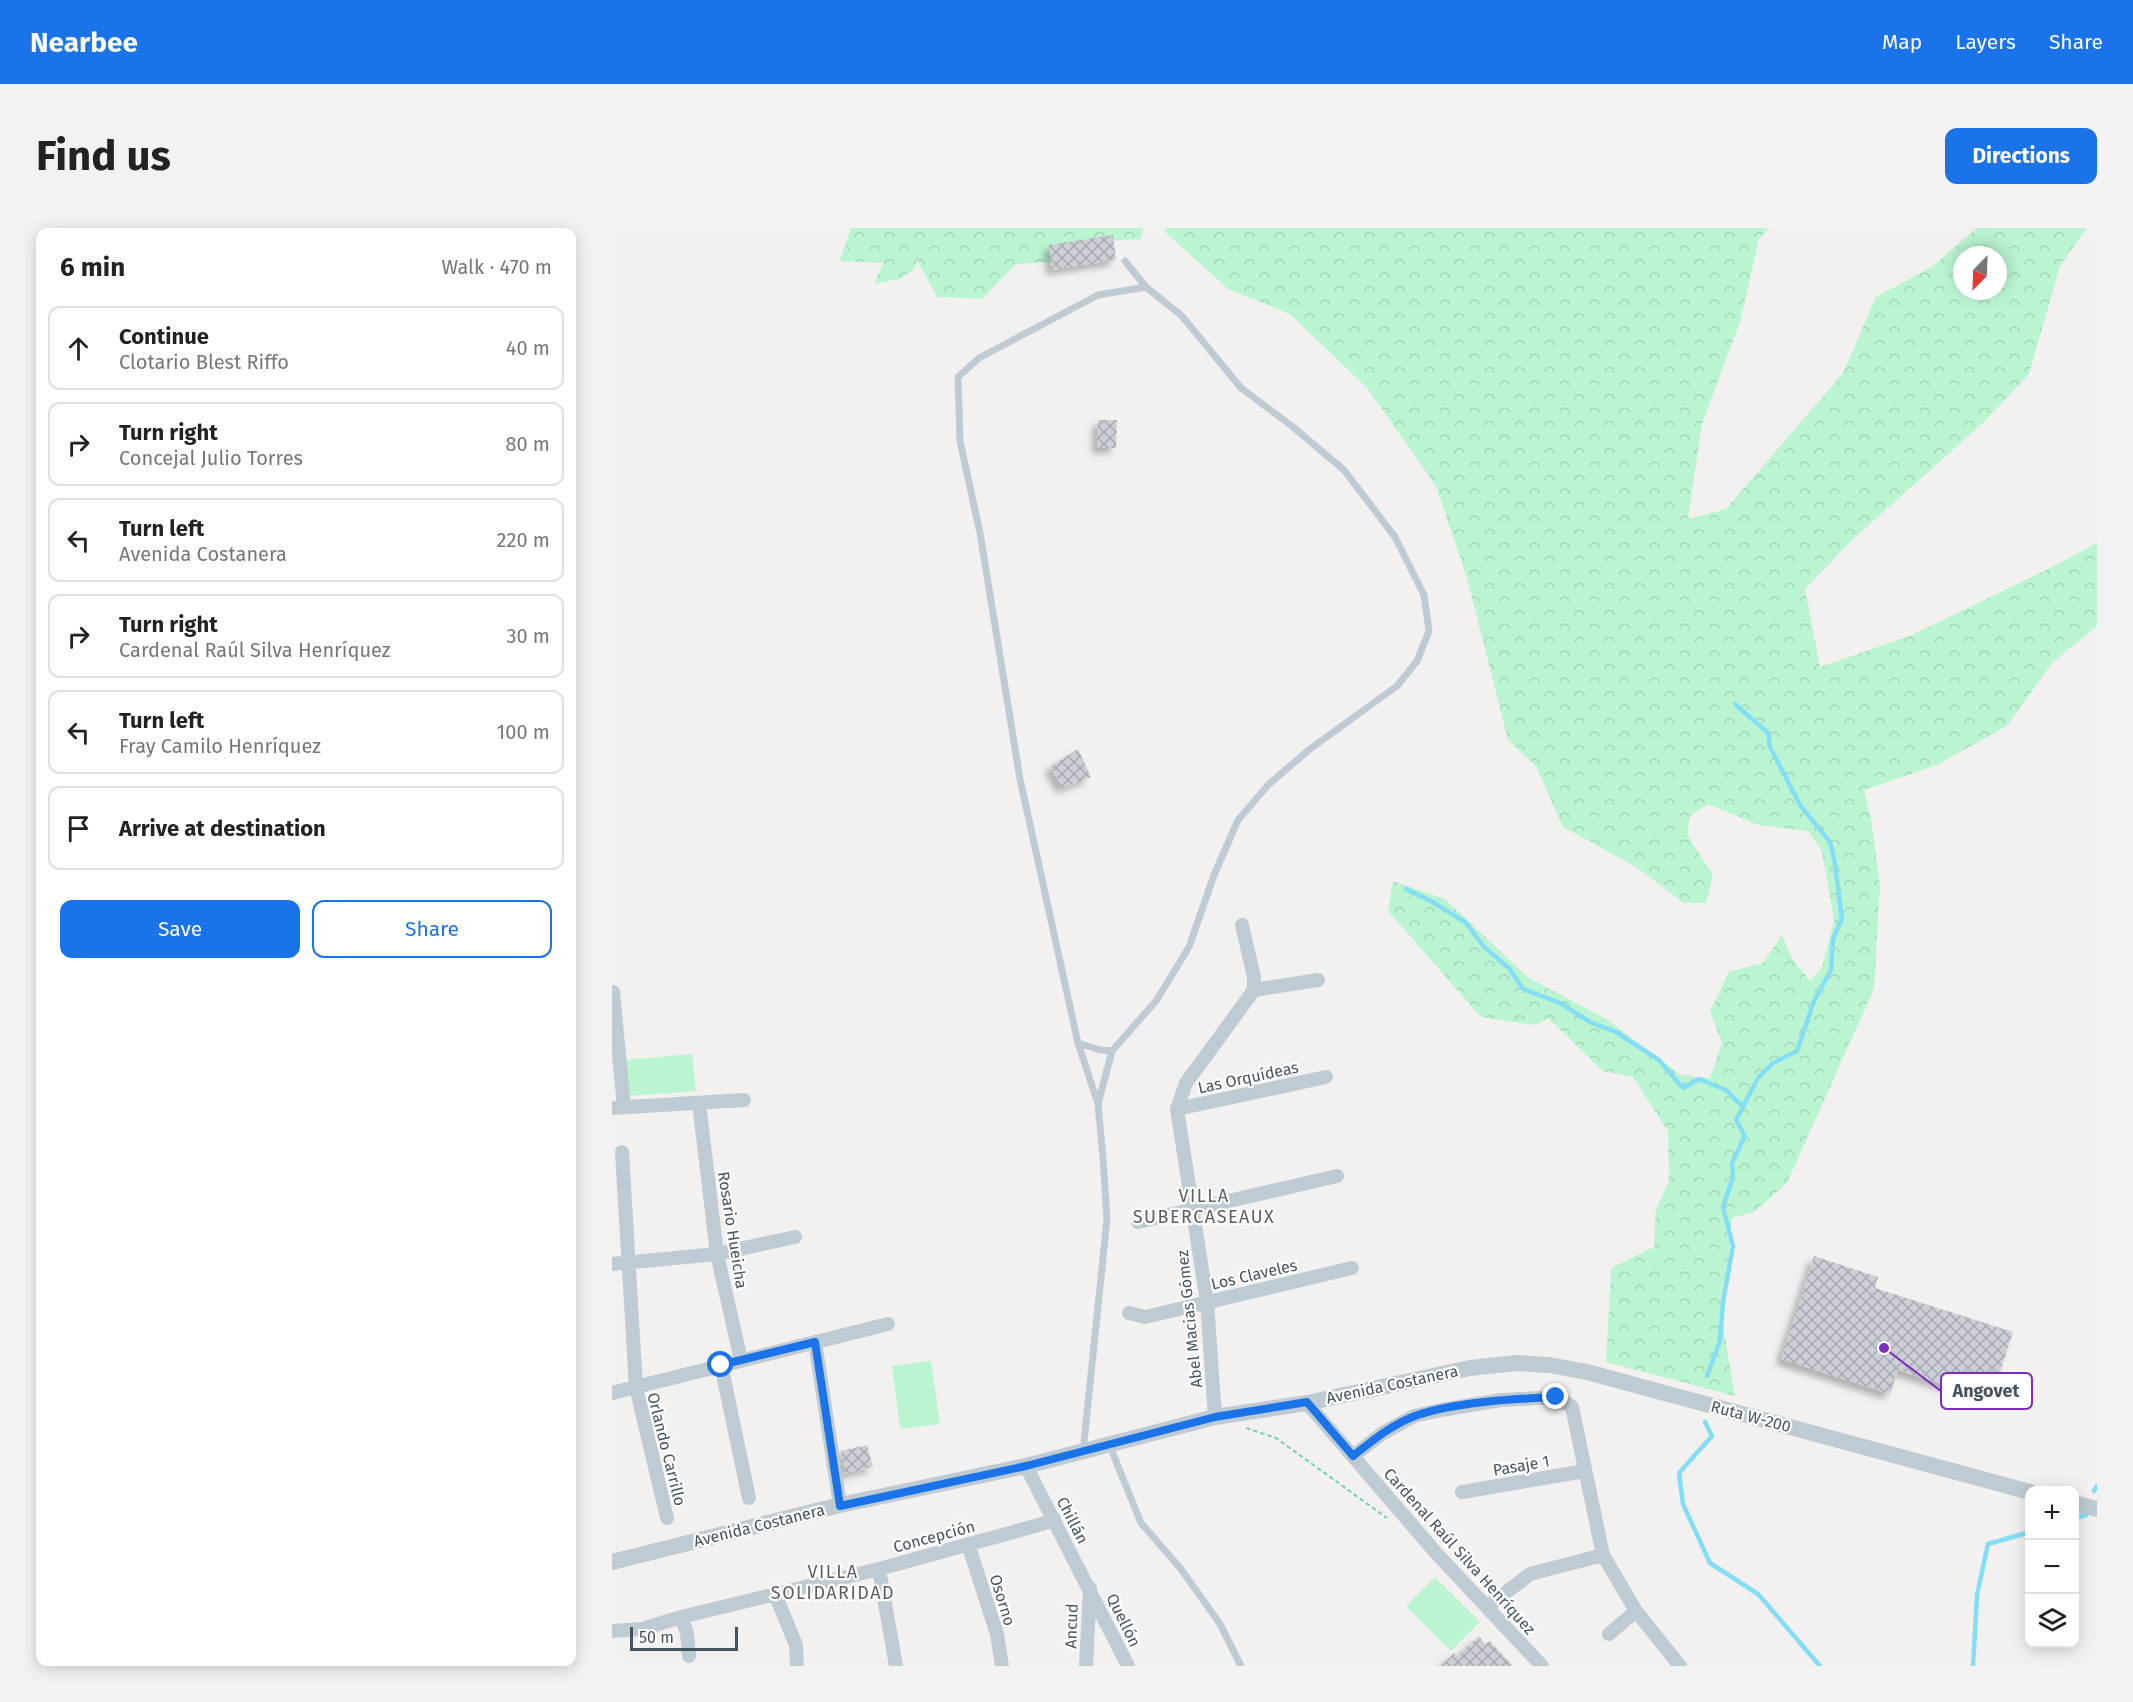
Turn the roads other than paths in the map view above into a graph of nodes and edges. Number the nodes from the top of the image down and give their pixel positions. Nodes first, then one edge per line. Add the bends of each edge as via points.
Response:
1 (1125, 261) dead end
2 (1146, 287) junction
3 (1242, 925) dead end
4 (1318, 980) dead end
5 (1254, 990) junction
6 (614, 992) dead end
7 (1078, 1043) junction
8 (1112, 1051) junction
9 (1326, 1077) dead end
10 (744, 1100) dead end
11 (699, 1103) junction
12 (1098, 1104) junction
13 (618, 1107) edge
14 (1177, 1109) junction
15 (622, 1152) dead end
16 (1337, 1176) dead end
17 (1193, 1210) junction
18 (1138, 1222) dead end
19 (795, 1237) dead end
20 (717, 1254) junction
21 (628, 1263) junction
22 (612, 1264) edge
23 (1352, 1268) dead end
24 (1207, 1302) junction
25 (1129, 1313) dead end
26 (888, 1324) dead end
27 (815, 1342) junction
28 (741, 1360) junction
29 (721, 1365) junction
30 (1470, 1368) joint
31 (636, 1387) junction
32 (612, 1393) edge
33 (1307, 1402) junction
34 (1215, 1417) junction
35 (1108, 1444) junction
36 (1086, 1450) junction
37 (1353, 1456) junction
38 (1026, 1466) junction
39 (1585, 1471) junction
40 (2025, 1491) edge
41 (1462, 1492) dead end
42 (749, 1498) dead end
43 (2079, 1504) edge
44 (840, 1506) junction
45 (2097, 1509) edge
46 (667, 1518) dead end
47 (1054, 1519) junction
48 (968, 1544) junction
49 (1603, 1555) junction
50 (612, 1562) edge
51 (879, 1569) junction
52 (1090, 1588) junction
53 (775, 1594) junction
54 (1487, 1607) junction
55 (1636, 1611) junction
56 (681, 1617) junction
57 (612, 1631) edge
58 (1609, 1634) dead end
59 (689, 1656) dead end
60 (797, 1666) edge
61 (896, 1666) edge
62 (1002, 1666) edge
63 (1086, 1666) edge
64 (1128, 1666) edge
65 (1241, 1666) edge
66 (1542, 1666) edge
67 (1680, 1666) edge

1 - 2 lane
2 - 7 lane via 1098,295 979,358 958,377 960,441 980,533 1020,779
2 - 8 lane via 1182,316 1241,388 1344,470 1395,537 1424,595 1429,631 1417,661 1397,686 1285,770 1238,820 1189,947 1156,1001
3 - 5 street
4 - 5 street
5 - 14 street, Abel Macias Gómez via 1186,1083
6 - 13 street
7 - 8 lane
7 - 12 lane
8 - 12 lane
9 - 14 street, Las Orquídeas
10 - 11 street
11 - 13 street
11 - 20 street, Rosario Hueicha
12 - 36 lane via 1107,1219
14 - 17 street, Abel Macias Gómez
15 - 21 street, Orlando Carrillo
16 - 17 street
17 - 18 street
17 - 24 street, Abel Macias Gómez
19 - 20 street
20 - 21 street
20 - 28 street, Rosario Hueicha
21 - 22 street
21 - 31 street, Orlando Carrillo
23 - 24 street, Los Claveles
24 - 25 street, Los Claveles via 1145,1317
24 - 34 street, Abel Macias Gómez
26 - 27 street
27 - 28 street
27 - 44 street
28 - 29 street
29 - 31 street
29 - 42 street
30 - 33 street, Avenida Costanera
30 - 40 street, Ruta W-200 via 1516,1363 1587,1372
31 - 32 street
31 - 46 street, Orlando Carrillo
33 - 34 street, Avenida Costanera
33 - 37 street, Cardenal Raúl Silva Henríquez
34 - 35 street, Avenida Costanera
35 - 36 street, Avenida Costanera
35 - 65 lane via 1142,1523 1220,1624
36 - 38 street, Avenida Costanera
37 - 39 street via 1414,1416 1501,1400 1556,1397 1572,1407
37 - 54 street, Cardenal Raúl Silva Henríquez
38 - 44 street, Avenida Costanera
38 - 47 street, Chillán
39 - 41 street, Pasaje 1
39 - 49 street
43 - 45 street
44 - 50 street, Avenida Costanera
47 - 48 street, Concepción
47 - 52 street, Chillán
48 - 51 street, Concepción
48 - 62 street, Osorno via 997,1634
49 - 54 street via 1530,1574
49 - 55 street
51 - 53 street, Concepción
51 - 61 street
52 - 63 street, Ancud
52 - 64 street, Quellón
53 - 56 street, Concepción
53 - 60 street via 796,1645
54 - 66 street, Cardenal Raúl Silva Henríquez
55 - 58 street
55 - 67 street
56 - 57 street, Concepción via 642,1629
56 - 59 street

